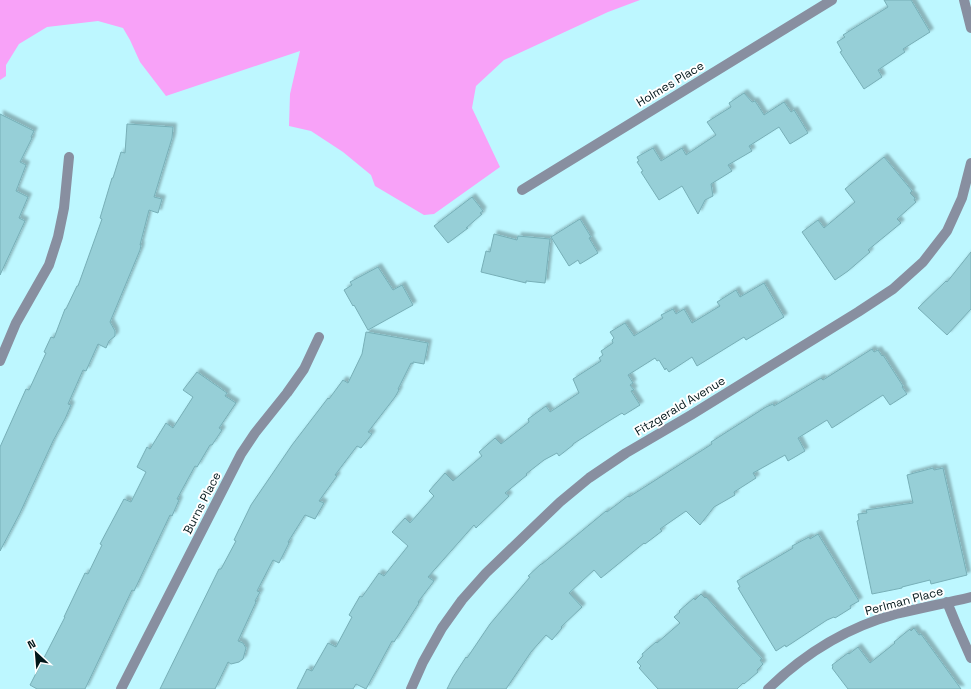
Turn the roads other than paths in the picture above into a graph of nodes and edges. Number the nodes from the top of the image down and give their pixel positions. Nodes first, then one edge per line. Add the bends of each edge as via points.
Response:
1 (832, 0) edge
2 (964, 0) edge
3 (971, 28) edge
4 (69, 157) dead end
5 (971, 163) edge
6 (522, 190) dead end
7 (319, 337) dead end
8 (0, 361) edge
9 (971, 597) edge
10 (947, 602) junction
11 (971, 658) edge
12 (121, 689) edge
13 (412, 689) edge
14 (768, 689) edge

1 - 6 street, Holmes Place
2 - 3 street
4 - 8 street via 64,208 49,265 16,323
5 - 13 street, Fitzgerald Avenue via 962,198 947,231 923,262 893,289 626,454 589,478 560,502 486,573 462,600 442,628 423,662
7 - 12 street, Burns Place via 304,369 241,454
9 - 10 street, Perlman Place
10 - 11 street
10 - 14 street, Perlman Place via 896,614 839,637 790,669

